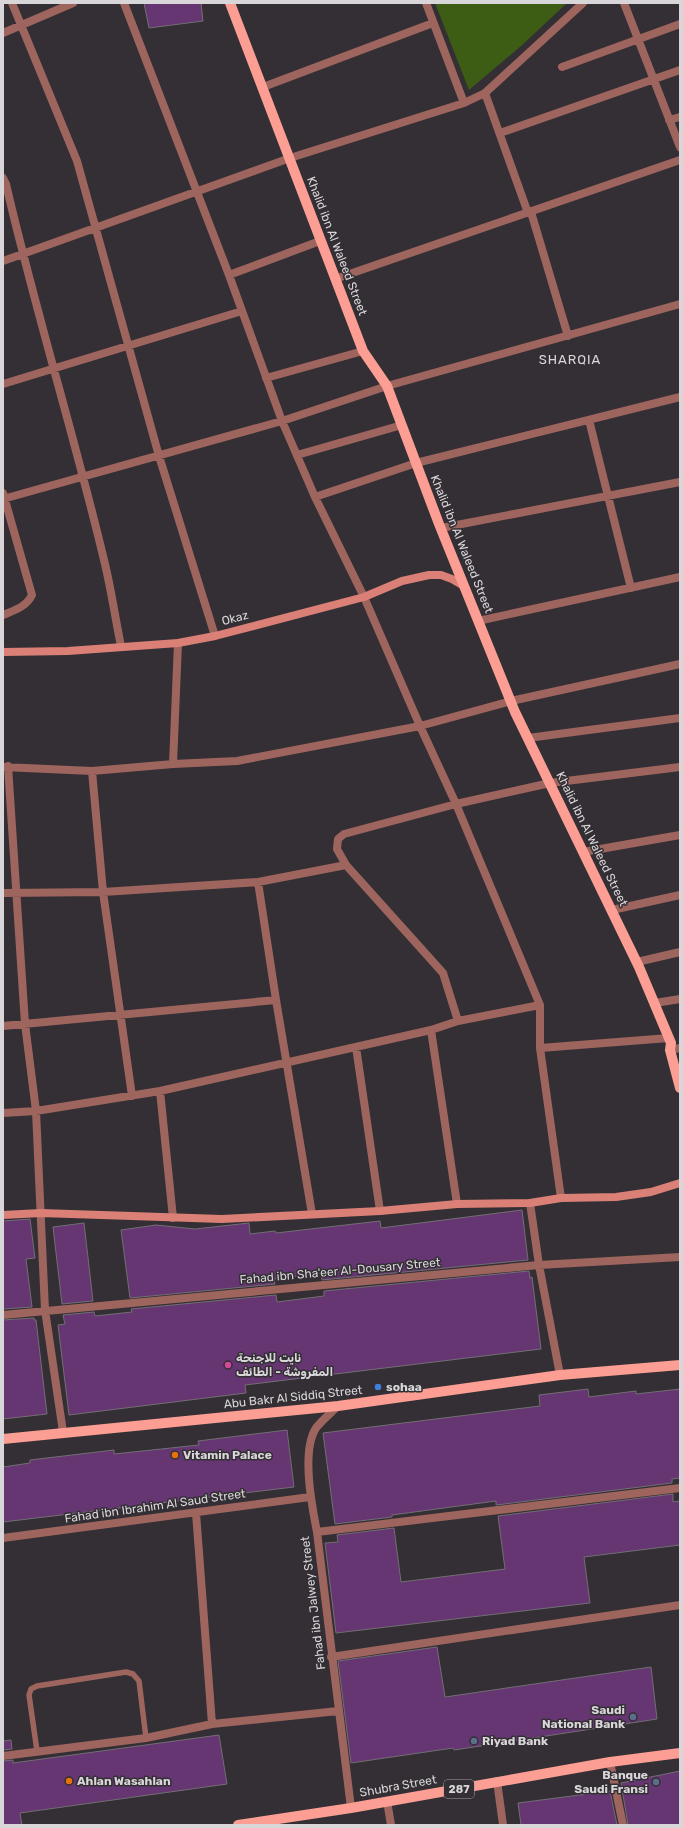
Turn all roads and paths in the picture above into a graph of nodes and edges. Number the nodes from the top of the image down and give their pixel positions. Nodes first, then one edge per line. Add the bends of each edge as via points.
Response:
1 (12, 3) edge
2 (73, 3) edge
3 (124, 3) edge
4 (230, 3) edge
5 (426, 3) edge
6 (583, 3) edge
7 (624, 3) edge
8 (433, 23) junction
9 (680, 24) edge
10 (22, 26) junction
11 (3, 33) edge
12 (638, 39) junction
13 (562, 67) dead end
14 (680, 70) edge
15 (654, 79) junction
16 (263, 87) junction
17 (485, 93) junction
18 (464, 103) junction
19 (680, 117) edge
20 (669, 120) junction
21 (500, 133) junction
22 (680, 147) edge
23 (290, 158) junction
24 (680, 160) edge
25 (3, 178) edge
26 (196, 192) junction
27 (529, 212) junction
28 (96, 228) junction
29 (320, 241) junction
30 (22, 254) junction
31 (3, 261) edge
32 (229, 275) junction
33 (335, 279) junction
34 (680, 304) edge
35 (242, 311) junction
36 (568, 336) junction
37 (129, 346) junction
38 (364, 351) junction
39 (55, 369) junction
40 (266, 378) junction
41 (3, 384) edge
42 (387, 386) junction
43 (680, 397) edge
44 (589, 420) junction
45 (282, 421) junction
46 (402, 425) junction
47 (159, 456) junction
48 (297, 456) junction
49 (416, 463) junction
50 (84, 478) junction
51 (680, 482) edge
52 (608, 496) junction
53 (4, 497) edge
54 (315, 497) junction
55 (441, 528) junction
56 (680, 577) edge
57 (464, 586) junction
58 (631, 588) junction
59 (364, 597) junction
60 (3, 615) edge
61 (478, 621) junction
62 (216, 636) junction
63 (178, 643) junction
64 (120, 646) junction
65 (3, 652) edge
66 (680, 664) edge
67 (511, 701) junction
68 (680, 718) edge
69 (420, 726) junction
70 (528, 738) junction
71 (173, 764) junction
72 (6, 766) edge
73 (680, 767) edge
74 (92, 771) junction
75 (550, 783) junction
76 (456, 804) junction
77 (680, 835) edge
78 (583, 852) junction
79 (346, 865) junction
80 (258, 882) junction
81 (103, 892) junction
82 (16, 893) junction
83 (3, 894) edge
84 (680, 896) edge
85 (612, 910) junction
86 (680, 952) edge
87 (637, 962) junction
88 (680, 999) edge
89 (276, 1000) junction
90 (655, 1003) junction
91 (540, 1006) junction
92 (120, 1016) junction
93 (458, 1021) junction
94 (25, 1024) junction
95 (3, 1026) edge
96 (431, 1030) junction
97 (669, 1038) junction
98 (356, 1047) junction
99 (540, 1048) junction
100 (675, 1049) edge
101 (286, 1063) junction
102 (680, 1088) edge
103 (160, 1091) junction
104 (132, 1096) junction
105 (36, 1112) junction
106 (3, 1113) edge
107 (680, 1183) edge
108 (561, 1198) junction
109 (530, 1202) junction
110 (456, 1204) junction
111 (380, 1211) junction
112 (41, 1212) junction
113 (312, 1214) junction
114 (3, 1215) edge
115 (173, 1218) junction
116 (680, 1257) edge
117 (539, 1265) junction
118 (45, 1310) junction
119 (3, 1315) edge
120 (680, 1365) edge
121 (560, 1375) junction
122 (338, 1406) junction
123 (63, 1432) junction
124 (3, 1439) edge
125 (680, 1488) edge
126 (310, 1497) junction
127 (196, 1513) junction
128 (317, 1532) junction
129 (3, 1538) edge
130 (680, 1605) edge
131 (331, 1657) junction
132 (338, 1711) junction
133 (212, 1724) junction
134 (146, 1738) junction
135 (37, 1751) junction
136 (680, 1753) edge
137 (3, 1756) edge
138 (610, 1762) junction
139 (497, 1781) junction
140 (386, 1801) junction
141 (351, 1808) junction
142 (266, 1823) edge
143 (238, 1825) edge
144 (391, 1825) edge
145 (503, 1825) edge
146 (623, 1825) edge

1 - 10 street
2 - 10 street
3 - 26 street
4 - 16 main road, Khalid ibn Al Waleed Street
5 - 8 street
6 - 17 street
7 - 12 street
8 - 16 street
8 - 18 street
9 - 12 street
10 - 11 street
10 - 28 street via 77,161
12 - 13 street
12 - 15 street
14 - 15 street
15 - 20 street
15 - 21 street
16 - 23 main road, Khalid ibn Al Waleed Street
17 - 18 street
17 - 21 street
18 - 23 street
19 - 20 street
20 - 22 street
21 - 27 street
23 - 26 street
23 - 29 main road, Khalid ibn Al Waleed Street
24 - 27 street
25 - 30 street
26 - 28 street
26 - 32 street
27 - 33 street
27 - 36 street
28 - 30 street
28 - 37 street
29 - 32 street
29 - 33 main road, Khalid ibn Al Waleed Street
30 - 31 street
30 - 39 street
32 - 35 street
33 - 38 main road, Khalid ibn Al Waleed Street
34 - 36 street
35 - 37 street
35 - 40 street
36 - 42 street
37 - 39 street
37 - 47 street
38 - 40 street
38 - 42 main road, Khalid ibn Al Waleed Street
39 - 41 street
39 - 50 street
40 - 45 street
42 - 45 street
42 - 46 main road, Khalid ibn Al Waleed Street
43 - 44 street
44 - 49 street
44 - 52 street
45 - 47 street
45 - 48 street
46 - 48 street
46 - 49 main road, Khalid ibn Al Waleed Street
47 - 50 street
47 - 62 street
48 - 54 street
49 - 54 street
49 - 55 main road, Khalid ibn Al Waleed Street
50 - 53 street
50 - 64 street via 105,561
51 - 52 street
52 - 55 street
52 - 58 street
53 - 60 street via 32,595 28,602
54 - 59 street
55 - 57 main road, Khalid ibn Al Waleed Street
56 - 58 street
57 - 59 street, Okaz via 447,577 429,575 402,581
57 - 61 main road, Khalid ibn Al Waleed Street
58 - 61 street
59 - 62 street, Okaz
59 - 69 street
61 - 67 main road, Khalid ibn Al Waleed Street
62 - 63 street, Okaz
63 - 64 street, Okaz
63 - 71 street
64 - 65 street, Okaz via 68,651
66 - 67 street
67 - 69 street
67 - 70 main road, Khalid ibn Al Waleed Street
68 - 70 street
69 - 71 street via 237,761
69 - 76 street
70 - 75 main road, Khalid ibn Al Waleed Street
71 - 74 street
72 - 74 street
72 - 82 street
73 - 75 street
74 - 81 street
75 - 76 street
75 - 78 main road, Khalid ibn Al Waleed Street
76 - 79 street via 344,834 338,839 337,849
76 - 91 street
77 - 78 street
78 - 85 main road, Khalid ibn Al Waleed Street
79 - 80 street
79 - 93 street via 443,973
80 - 81 street
80 - 89 street
81 - 82 street
81 - 92 street
82 - 83 street
82 - 94 street
84 - 85 street
85 - 87 main road, Khalid ibn Al Waleed Street
86 - 87 street
87 - 90 main road, Khalid ibn Al Waleed Street
88 - 90 street
89 - 92 street
89 - 101 street
90 - 97 main road, Khalid ibn Al Waleed Street
91 - 93 street
91 - 99 street
92 - 94 street
92 - 104 street
93 - 96 street
94 - 95 street
94 - 105 street
96 - 98 street
96 - 110 street
97 - 99 street
97 - 100 main road, Khalid ibn Al Waleed Street
98 - 101 street
98 - 111 street
99 - 108 street
100 - 102 main road, Khalid ibn Al Waleed Street
101 - 103 street
101 - 113 street
103 - 104 street
103 - 115 street
104 - 105 street
105 - 106 street
105 - 112 street
107 - 108 street via 651,1192 616,1197
108 - 109 street
109 - 110 street
109 - 117 street
110 - 111 street
111 - 113 street
112 - 114 street
112 - 115 street
112 - 118 street
113 - 115 street via 222,1220
116 - 117 street, Fahad ibn Sha'eer Al-Dousary Street
117 - 118 street, Fahad ibn Sha'eer Al-Dousary Street
117 - 121 street
118 - 119 street, Fahad ibn Sha'eer Al-Dousary Street
118 - 123 street
120 - 121 main road, Abu Bakr Al Siddiq Street
121 - 122 main road, Abu Bakr Al Siddiq Street
122 - 123 main road, Abu Bakr Al Siddiq Street
122 - 126 street, Fahad ibn Jalwey Street via 316,1428 309,1448
123 - 124 main road, Abu Bakr Al Siddiq Street
125 - 128 street
126 - 127 street, Fahad ibn Ibrahim Al Saud Street
126 - 128 street, Fahad ibn Jalwey Street
127 - 129 street, Fahad ibn Ibrahim Al Saud Street
127 - 133 street
128 - 131 street, Fahad ibn Jalwey Street
130 - 131 street
131 - 132 street, Fahad ibn Jalwey Street
132 - 133 street
132 - 141 street, Fahad ibn Jalwey Street
133 - 134 street
134 - 135 street
134 - 135 lane via 139,1681 133,1674 126,1672 31,1689 29,1695
135 - 137 street
136 - 138 main road, Shubra Street / 287
138 - 139 main road, Shubra Street / 287
138 - 146 street
139 - 140 main road, Shubra Street / 287
139 - 145 street
140 - 141 main road, Shubra Street / 287
140 - 144 street
141 - 142 main road, Shubra Street / 287
142 - 143 main road, Shubra Street / 287

